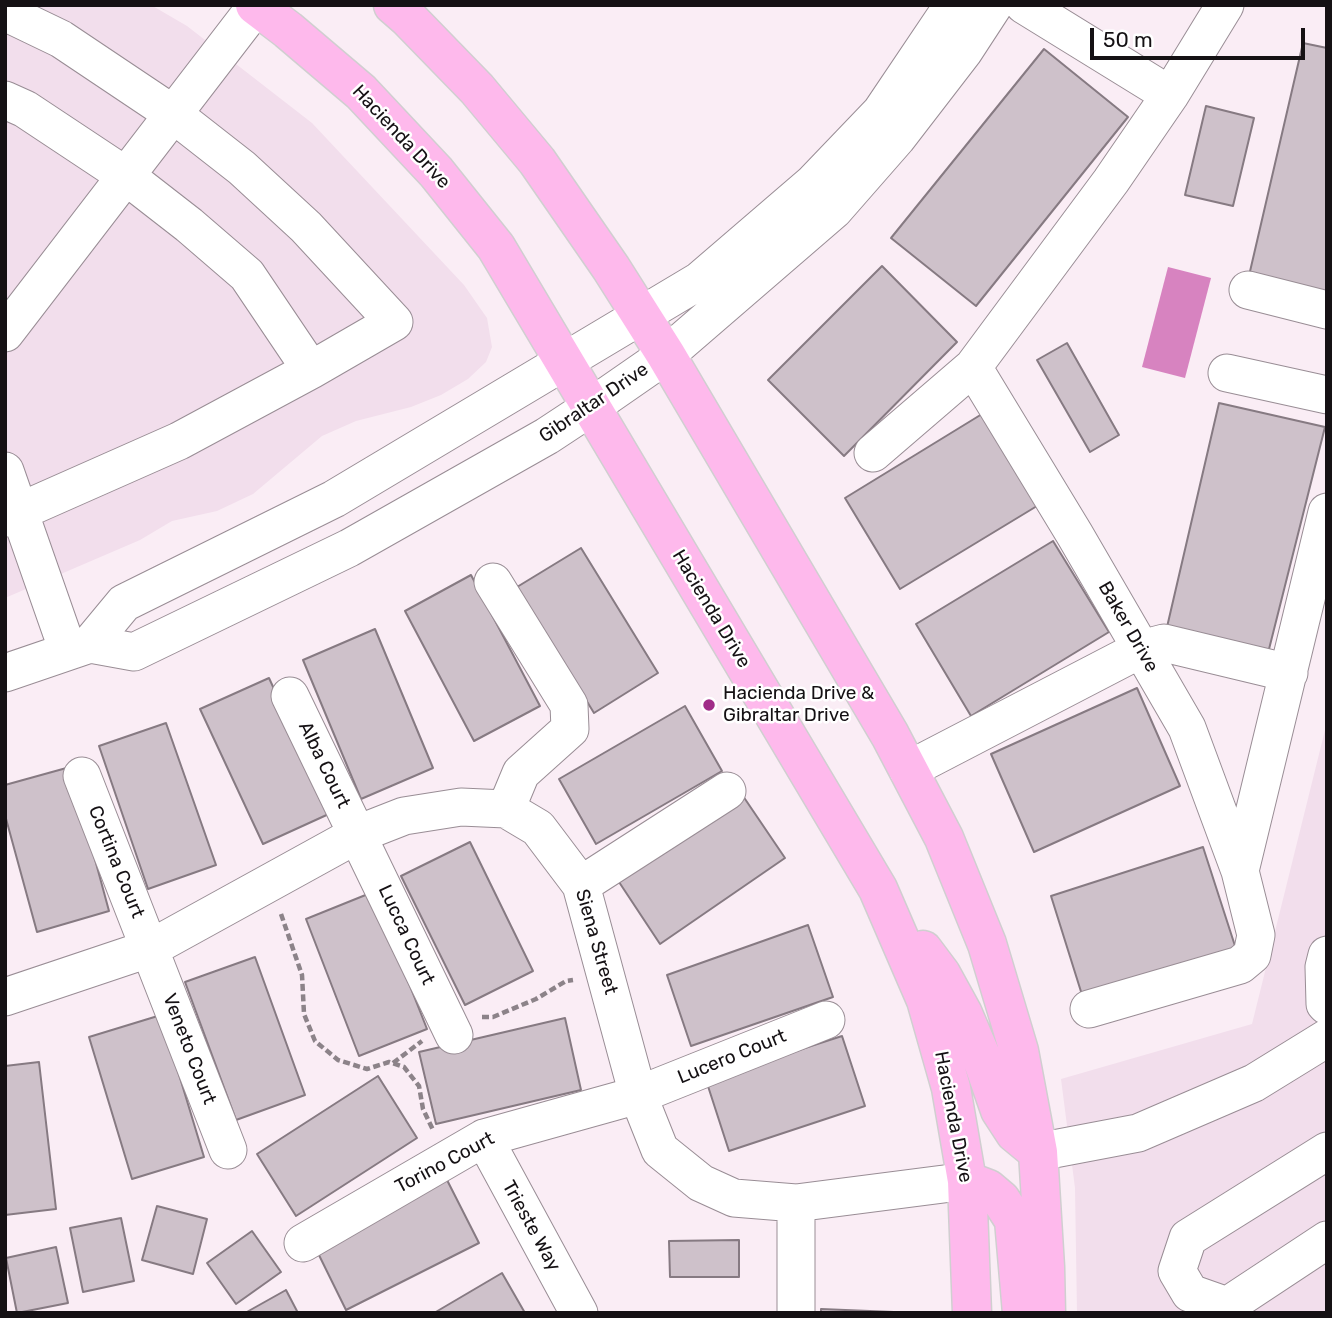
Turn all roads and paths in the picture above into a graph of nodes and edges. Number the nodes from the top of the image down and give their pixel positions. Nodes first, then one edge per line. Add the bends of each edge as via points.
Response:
1 (393, 5) edge
2 (953, 5) edge
3 (994, 5) edge
4 (1024, 5) edge
5 (1225, 5) edge
6 (256, 6) edge
7 (5, 12) edge
8 (1170, 95) junction
9 (5, 100) edge
10 (173, 114) junction
11 (126, 176) junction
12 (1248, 290) dead end
13 (1327, 310) edge
14 (640, 316) junction
15 (5, 333) edge
16 (666, 355) junction
17 (566, 362) junction
18 (973, 367) junction
19 (311, 370) junction
20 (1227, 373) dead end
21 (1327, 395) edge
22 (592, 407) junction
23 (873, 453) dead end
24 (5, 471) edge
25 (1327, 512) edge
26 (13, 516) edge
27 (493, 582) dead end
28 (79, 647) junction
29 (1141, 649) junction
30 (5, 673) edge
31 (1289, 673) junction
32 (290, 696) dead end
33 (908, 770) junction
34 (82, 776) dead end
35 (727, 791) dead end
36 (506, 809) junction
37 (358, 834) junction
38 (1240, 871) junction
39 (581, 885) junction
40 (264, 887) junction
41 (878, 889) junction
42 (151, 948) junction
43 (1327, 955) edge
44 (605, 973) junction
45 (5, 997) edge
46 (1327, 1006) edge
47 (1089, 1009) dead end
48 (826, 1020) dead end
49 (450, 1027) joint
50 (1327, 1038) edge
51 (638, 1095) junction
52 (484, 1138) junction
53 (228, 1150) dead end
54 (1327, 1151) edge
55 (1038, 1152) junction
56 (450, 1158) junction
57 (967, 1181) junction
58 (796, 1203) junction
59 (1327, 1240) edge
60 (303, 1243) dead end
61 (579, 1313) edge
62 (796, 1313) edge
63 (972, 1313) edge
64 (1022, 1313) edge
65 (1046, 1313) edge

1 - 14 main road via 477,89 537,161
2 - 14 street via 881,112 813,183 699,281
3 - 16 street, Gibraltar Drive via 897,138 834,210
4 - 8 street
5 - 8 street
6 - 10 street
6 - 17 main road, Hacienda Drive via 361,92 436,172 496,247
7 - 10 street via 61,39
8 - 18 street
9 - 11 street via 25,108
10 - 11 street
10 - 19 street via 306,227 394,322
11 - 15 street
11 - 19 street via 247,275
12 - 13 street
14 - 16 main road
14 - 17 street
16 - 22 street, Gibraltar Drive
16 - 33 main road
17 - 22 main road, Hacienda Drive
17 - 28 street via 334,499 124,603
18 - 23 street
18 - 29 street, Baker Drive
19 - 26 street via 179,441
20 - 21 street
22 - 28 street, Gibraltar Drive via 349,548 134,652
22 - 41 main road, Hacienda Drive
24 - 26 street
25 - 31 street
26 - 28 street
27 - 36 street via 569,705 570,729 522,773
28 - 30 street, Gibraltar Drive
29 - 31 street via 1164,643
29 - 33 street
29 - 38 street, Baker Drive via 1187,728
31 - 38 street
32 - 37 street, Alba Court
33 - 55 main road via 944,838 987,944 1019,1051
34 - 42 street, Cortina Court
35 - 39 street
36 - 37 street, Siena Street via 461,807 404,816
36 - 39 street, Siena Street via 538,828
37 - 40 street, Siena Street
37 - 49 street, Lucca Court
38 - 47 street, Baker Drive via 1256,935 1252,955 1240,965
39 - 44 street, Siena Street
40 - 42 street, Siena Street
40 - 56 path via 284,919 294,948 302,975 304,1014 315,1041 338,1060 368,1069 389,1062 404,1067 419,1086 423,1110
41 - 55 main road via 942,974 1000,1110 1015,1133
41 - 57 main road, Hacienda Drive via 926,1000 951,1088
42 - 45 street, Siena Street
42 - 53 street, Veneto Court
43 - 46 street
44 - 49 path via 566,981 493,1017
44 - 51 street, Siena Street
48 - 51 street, Lucero Court
50 - 55 street via 1254,1083 1138,1133
51 - 52 street, Torino Court
51 - 58 street, Siena Street via 660,1150 701,1183 734,1198
52 - 56 street, Torino Court
52 - 61 street, Trieste Way
54 - 59 street via 1188,1238 1177,1271 1190,1293 1227,1306
55 - 65 main road
56 - 60 street, Torino Court
57 - 58 street, Siena Street
57 - 63 main road, Hacienda Drive
57 - 64 main road via 988,1189 1014,1220
58 - 62 street

